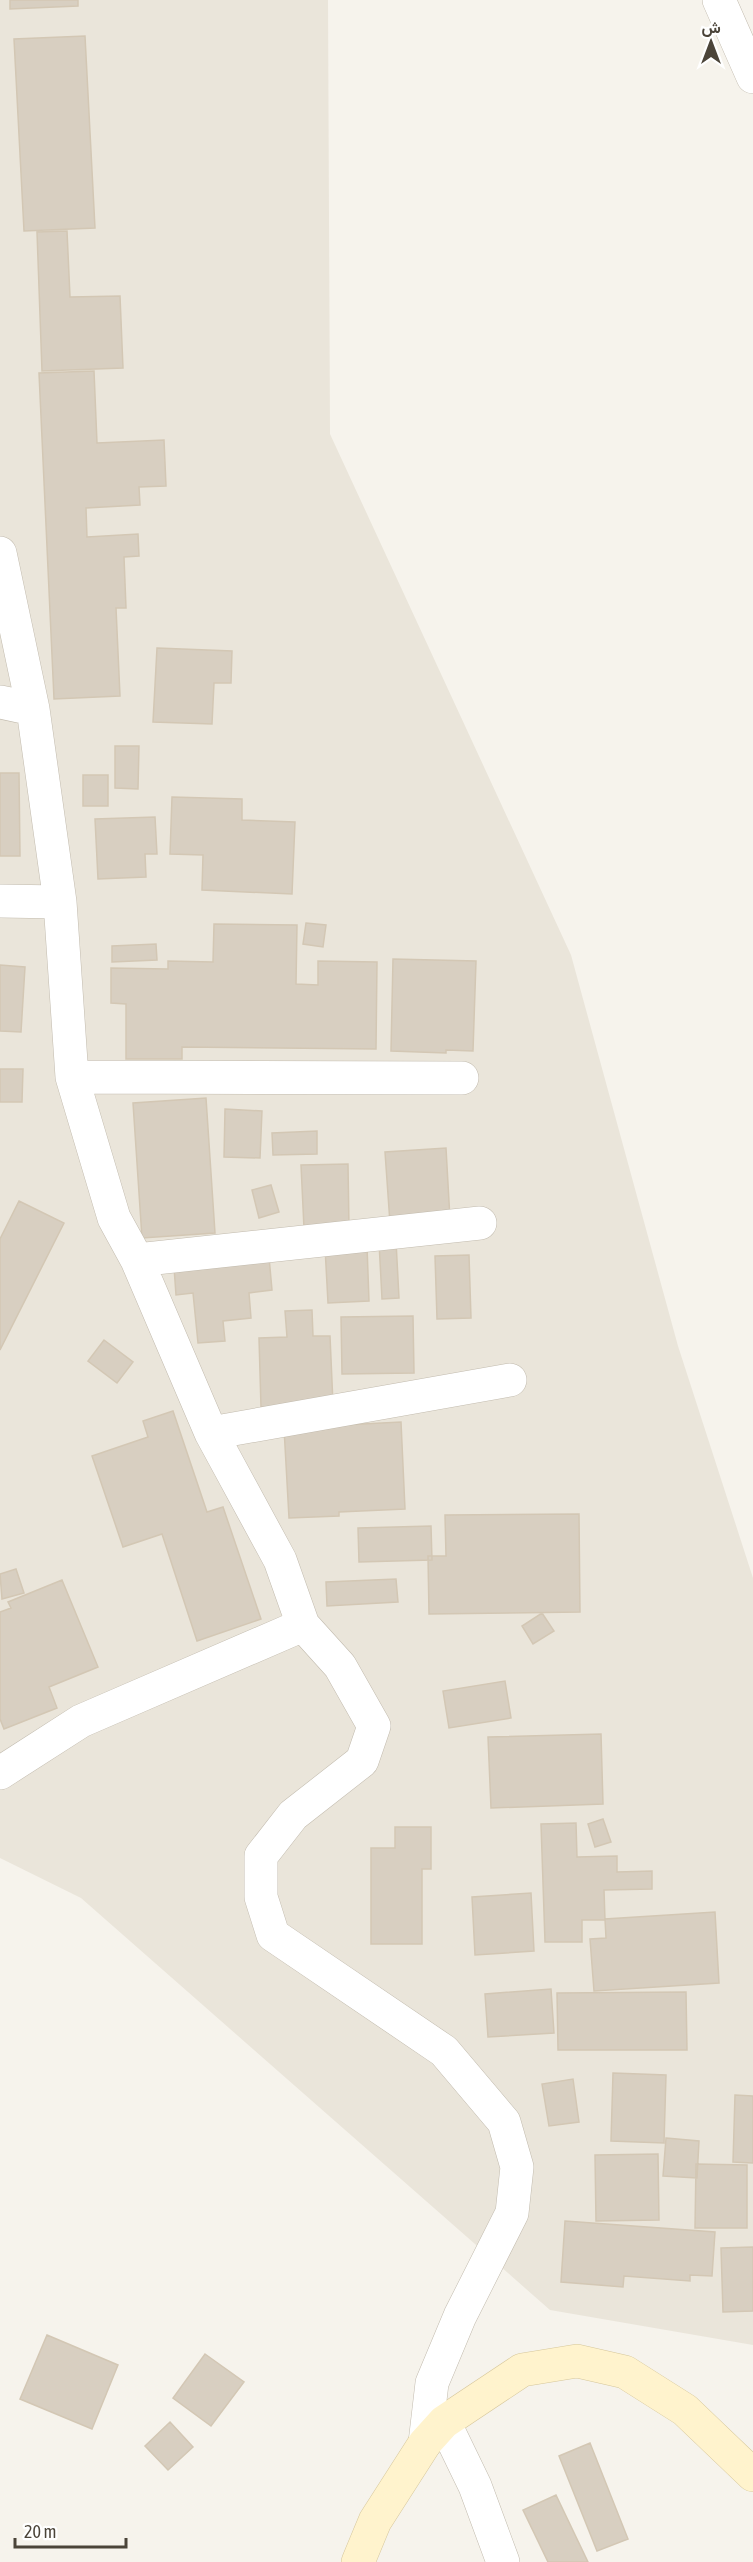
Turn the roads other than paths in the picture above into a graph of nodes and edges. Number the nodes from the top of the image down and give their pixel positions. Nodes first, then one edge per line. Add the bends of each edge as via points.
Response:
1 (719, 0) edge
2 (753, 77) edge
3 (0, 553) edge
4 (0, 702) edge
5 (33, 709) junction
6 (0, 901) edge
7 (60, 902) junction
8 (72, 1077) junction
9 (462, 1078) dead end
10 (480, 1224) dead end
11 (137, 1260) junction
12 (510, 1380) dead end
13 (211, 1433) junction
14 (303, 1625) junction
15 (0, 1773) edge
16 (434, 2433) junction
17 (753, 2475) edge
18 (358, 2562) edge
19 (503, 2562) edge

1 - 2 street
3 - 5 street
4 - 5 street
5 - 7 street
6 - 7 street
7 - 8 street
8 - 9 street
8 - 11 street via 114,1218
10 - 11 street
11 - 13 street
12 - 13 street
13 - 14 street via 280,1560
14 - 15 street via 81,1721
14 - 16 street via 340,1666 374,1726 362,1761 293,1815 261,1856 261,1897 273,1935 444,2051 504,2122 517,2167 512,2213 460,2316 432,2383
16 - 17 main road via 522,2370 577,2361 625,2372 685,2410
16 - 18 main road via 375,2521
16 - 19 street via 475,2486

